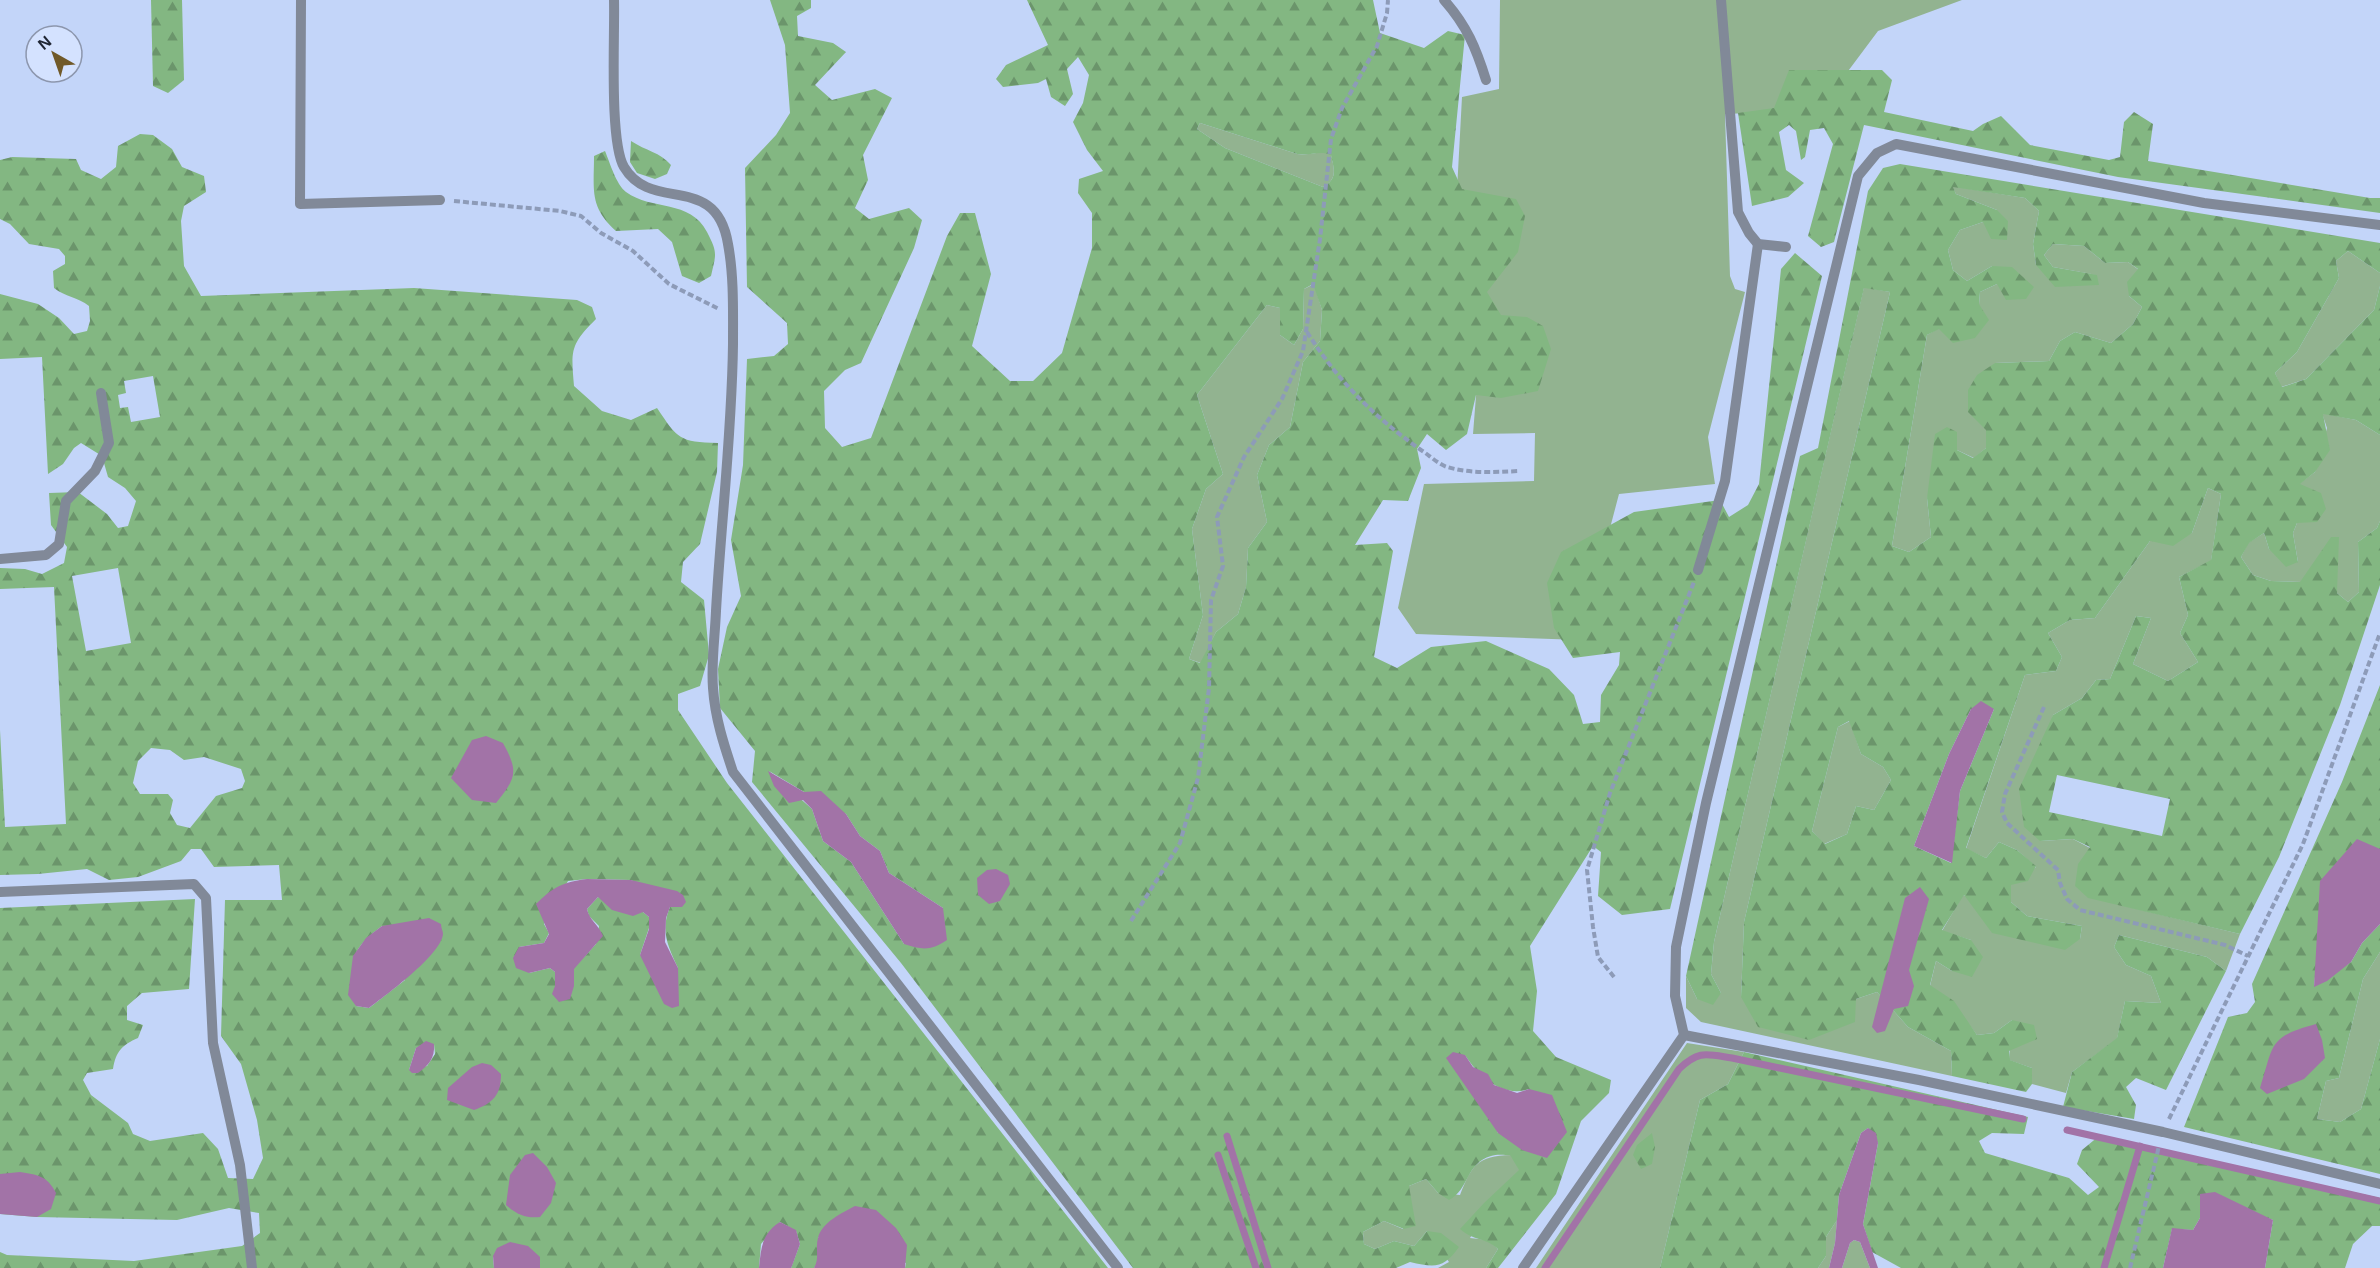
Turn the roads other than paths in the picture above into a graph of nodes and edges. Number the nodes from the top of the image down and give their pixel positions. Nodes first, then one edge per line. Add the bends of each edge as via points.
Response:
1 (301, 0) edge
2 (614, 0) edge
3 (1444, 0) edge
4 (1721, 0) edge
5 (1486, 80) dead end
6 (440, 200) road end
7 (2380, 225) edge
8 (1758, 244) junction
9 (1786, 247) dead end
10 (101, 393) dead end
11 (0, 559) edge
12 (1698, 570) road end
13 (0, 892) edge
14 (1684, 1035) junction
15 (2380, 1184) edge
16 (252, 1268) edge
17 (1118, 1268) edge
18 (1523, 1268) edge

1 - 6 lane via 300,204
2 - 17 lane via 616,141 624,166 635,180 656,190 710,205 722,219 728,245 733,405 712,688 733,772
3 - 5 lane via 1474,42
4 - 8 lane via 1738,212
7 - 14 lane via 2204,203 1896,144 1877,153 1858,176 1706,802 1676,947 1675,996
8 - 9 lane
8 - 12 lane via 1725,481
10 - 11 lane via 109,443 95,471 66,501 59,544 46,555
13 - 16 lane via 194,884 206,898 213,1042 240,1165
14 - 15 lane via 2163,1132
14 - 18 lane

